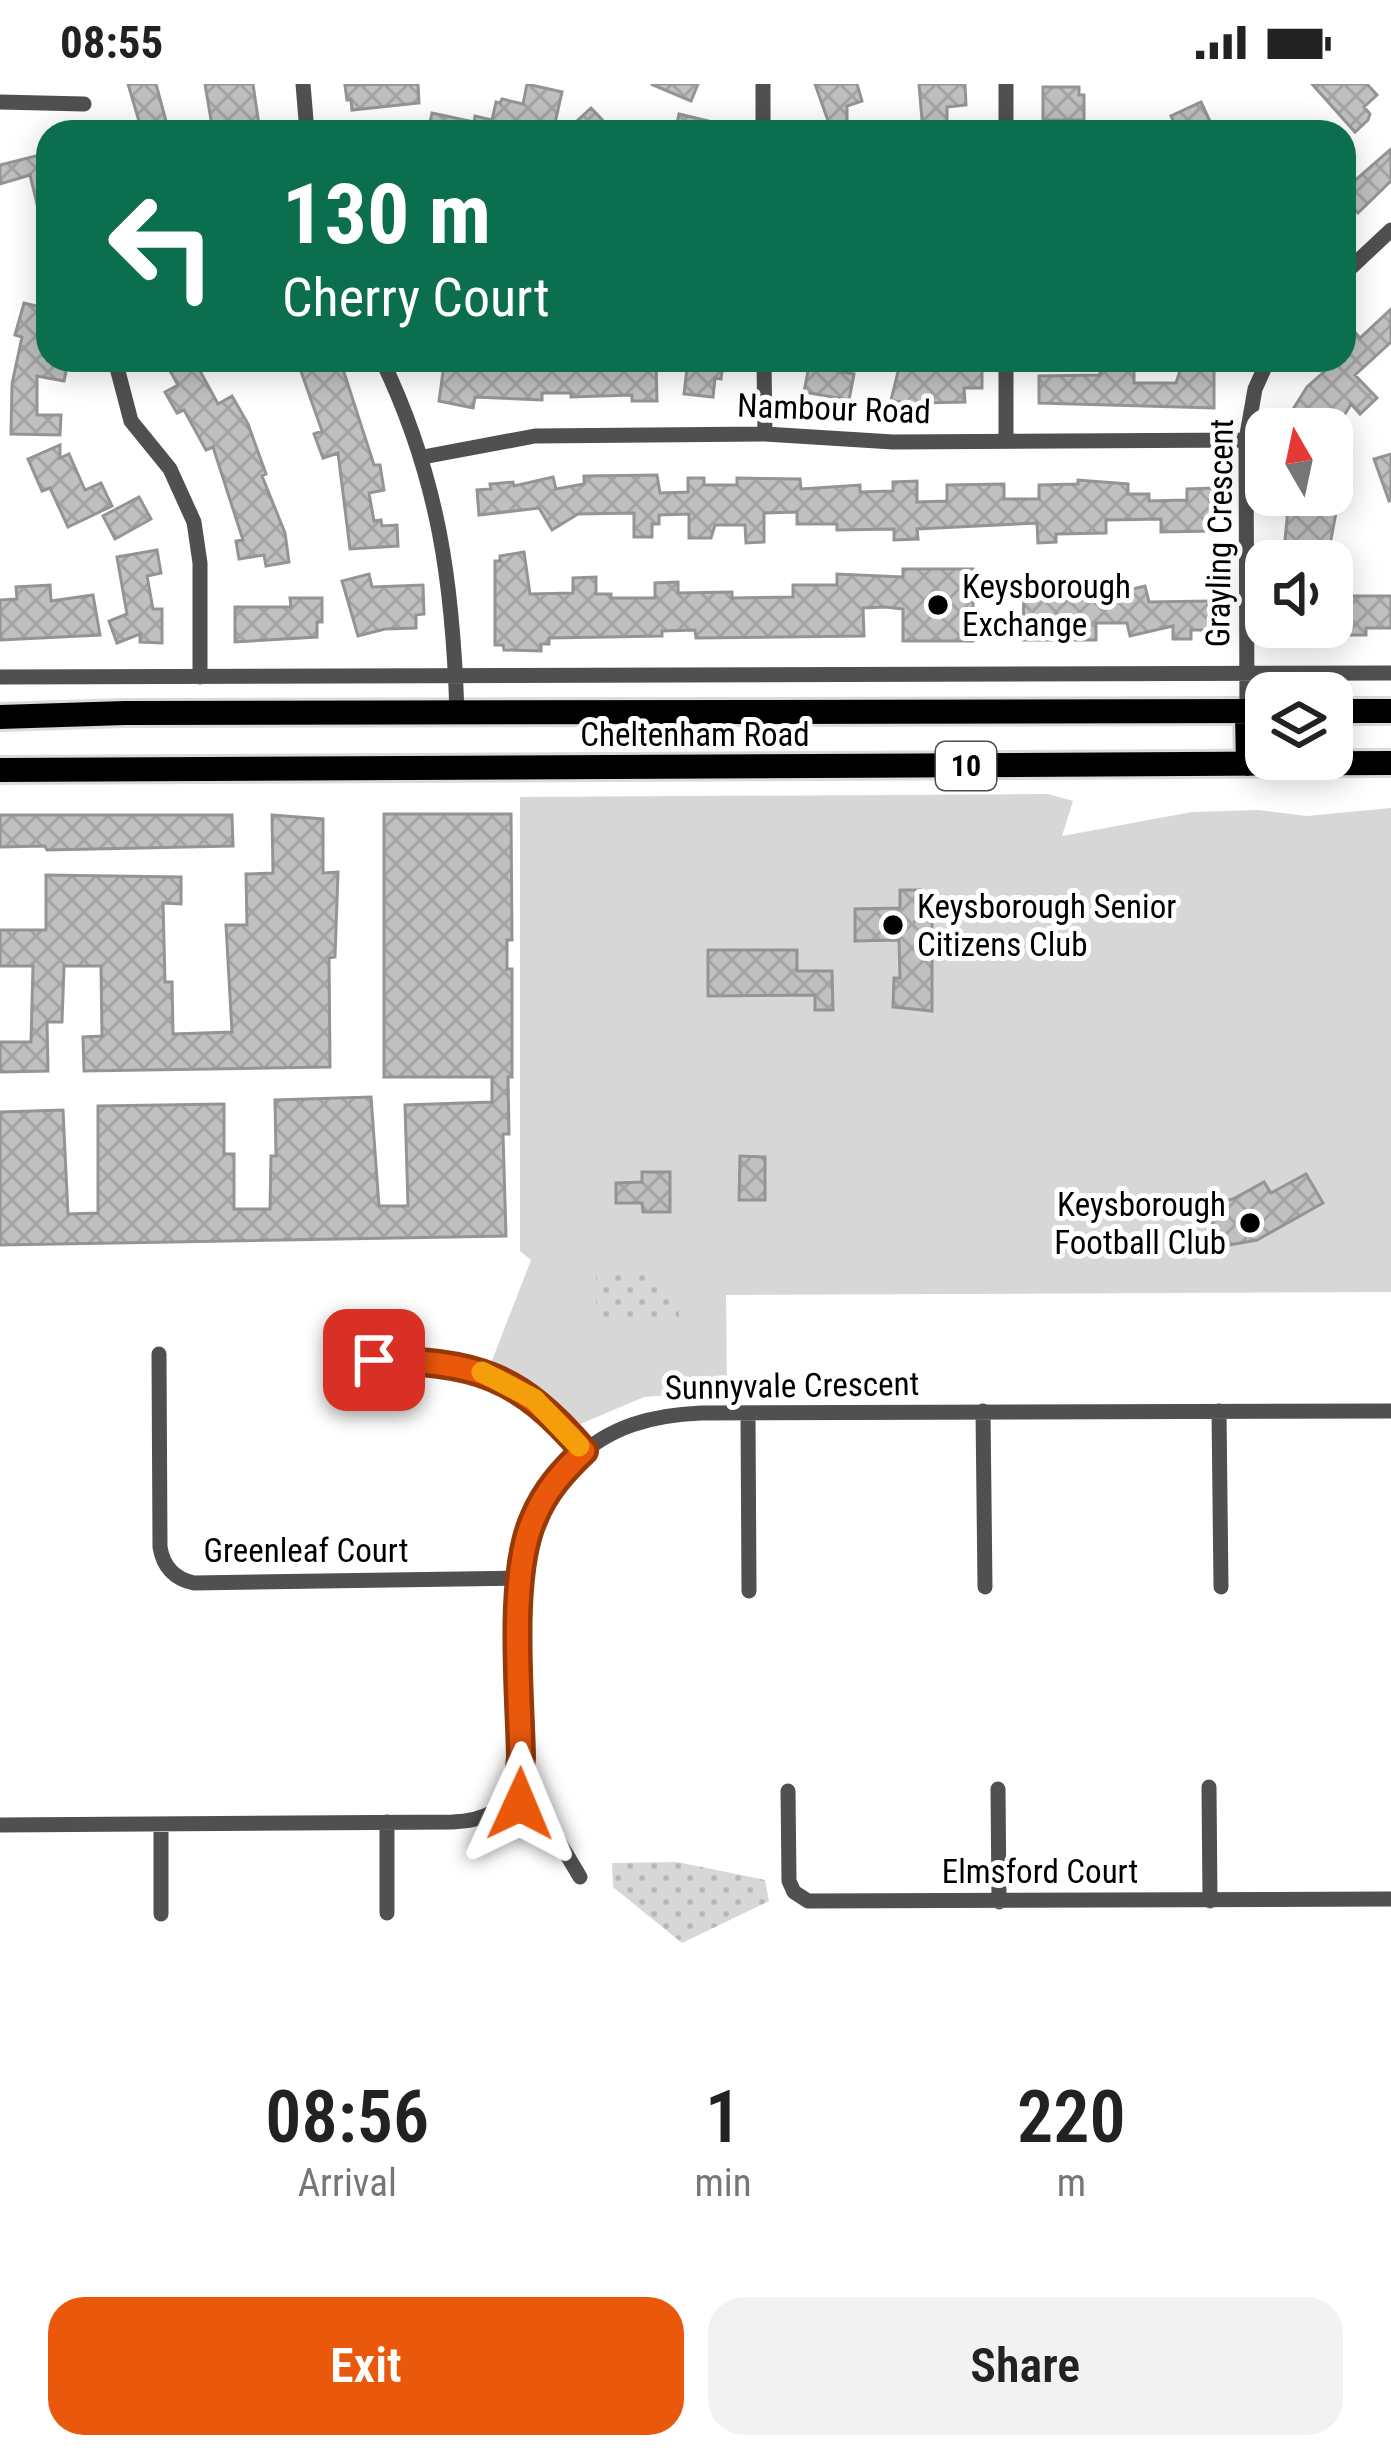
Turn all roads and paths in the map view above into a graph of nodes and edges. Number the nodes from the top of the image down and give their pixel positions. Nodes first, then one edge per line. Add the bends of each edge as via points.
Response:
1 (303, 84) edge
2 (763, 84) edge
3 (1006, 84) edge
4 (0, 102) edge
5 (84, 104) dead end
6 (306, 120) edge
7 (763, 120) edge
8 (1006, 120) edge
9 (1391, 230) edge
10 (1356, 263) edge
11 (118, 372) edge
12 (388, 372) edge
13 (764, 372) edge
14 (1006, 372) edge
15 (1263, 372) edge
16 (1252, 408) edge
17 (765, 434) junction
18 (1245, 440) edge
19 (1006, 441) junction
20 (423, 458) junction
21 (1246, 516) edge
22 (1246, 672) edge
23 (1245, 673) edge
24 (1353, 673) edge
25 (1391, 673) edge
26 (456, 676) junction
27 (0, 677) edge
28 (200, 677) junction
29 (1245, 711) edge
30 (1353, 711) edge
31 (1391, 711) edge
32 (457, 714) junction
33 (0, 717) edge
34 (1353, 763) edge
35 (1391, 763) edge
36 (1245, 764) edge
37 (0, 770) edge
38 (160, 1354) dead end
39 (374, 1360) dead end
40 (1220, 1411) junction
41 (1391, 1411) edge
42 (748, 1412) junction
43 (983, 1412) junction
44 (584, 1451) junction
45 (521, 1578) junction
46 (985, 1587) dead end
47 (1221, 1588) dead end
48 (749, 1591) dead end
49 (1209, 1787) dead end
50 (998, 1790) dead end
51 (788, 1791) dead end
52 (511, 1797) junction
53 (387, 1822) junction
54 (161, 1824) junction
55 (0, 1825) edge
56 (580, 1877) dead end
57 (1391, 1899) edge
58 (1210, 1900) junction
59 (999, 1902) junction
60 (387, 1913) dead end
61 (161, 1914) dead end

1 - 6 street
2 - 7 street
3 - 8 street
4 - 5 street
9 - 10 street
11 - 28 street via 131,421 170,469 194,522
12 - 20 street
13 - 17 street
14 - 19 street
15 - 16 street, Grayling Crescent
17 - 19 street, Nambour Road
17 - 20 street, Nambour Road via 535,436
18 - 19 street, Nambour Road
20 - 26 street via 448,562
21 - 22 street, Grayling Crescent
23 - 26 street, Cheltenham Road
24 - 25 street, Cheltenham Road
26 - 28 street, Cheltenham Road
26 - 32 street
27 - 28 street, Cheltenham Road
29 - 32 main road, Cheltenham Road / 10
30 - 31 main road
32 - 33 main road, Cheltenham Road / 10
34 - 35 main road, Cheltenham Road / 10
36 - 37 main road, Cheltenham Road / 10
38 - 45 street, Greenleaf Court via 160,1547 178,1577
39 - 44 street via 479,1371 534,1399
40 - 41 street, Sunnyvale Crescent
40 - 43 street, Sunnyvale Crescent
40 - 47 street
42 - 43 street, Sunnyvale Crescent
42 - 44 street, Sunnyvale Crescent via 650,1419
42 - 48 street
43 - 46 street
44 - 45 street, Sunnyvale Crescent via 532,1521
45 - 52 street, Sunnyvale Crescent via 521,1758
49 - 58 street
50 - 59 street
51 - 59 street, Elmsford Court via 789,1881 801,1898
52 - 53 street via 475,1821
52 - 56 street via 557,1840
53 - 54 street
53 - 60 street
54 - 55 street
54 - 61 street
57 - 58 street, Elmsford Court
58 - 59 street, Elmsford Court

